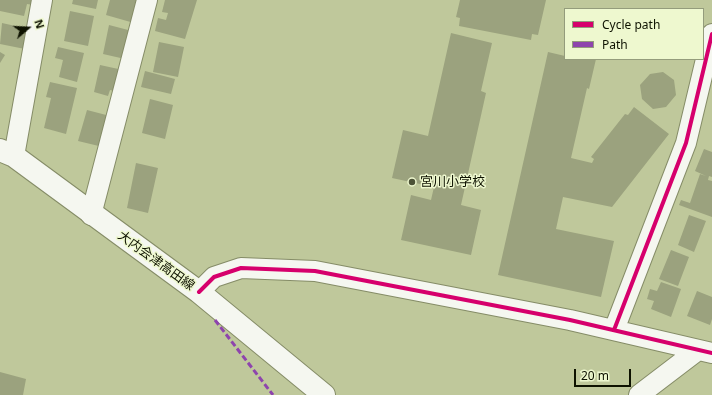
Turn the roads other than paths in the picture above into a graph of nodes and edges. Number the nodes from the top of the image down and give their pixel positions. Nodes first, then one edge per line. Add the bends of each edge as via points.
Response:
1 (42, 0) edge
2 (147, 0) edge
3 (712, 34) edge
4 (7, 154) edge
5 (91, 215) junction
6 (199, 292) junction
7 (614, 330) junction
8 (705, 351) edge
9 (324, 395) edge
10 (639, 395) edge

1 - 4 street
2 - 5 street
3 - 7 street via 686,142
4 - 5 main road, 大内会津高田線
5 - 6 main road, 大内会津高田線
6 - 7 street via 214,277 241,268 315,271
6 - 9 main road, 大内会津高田線
7 - 8 street
8 - 10 street

